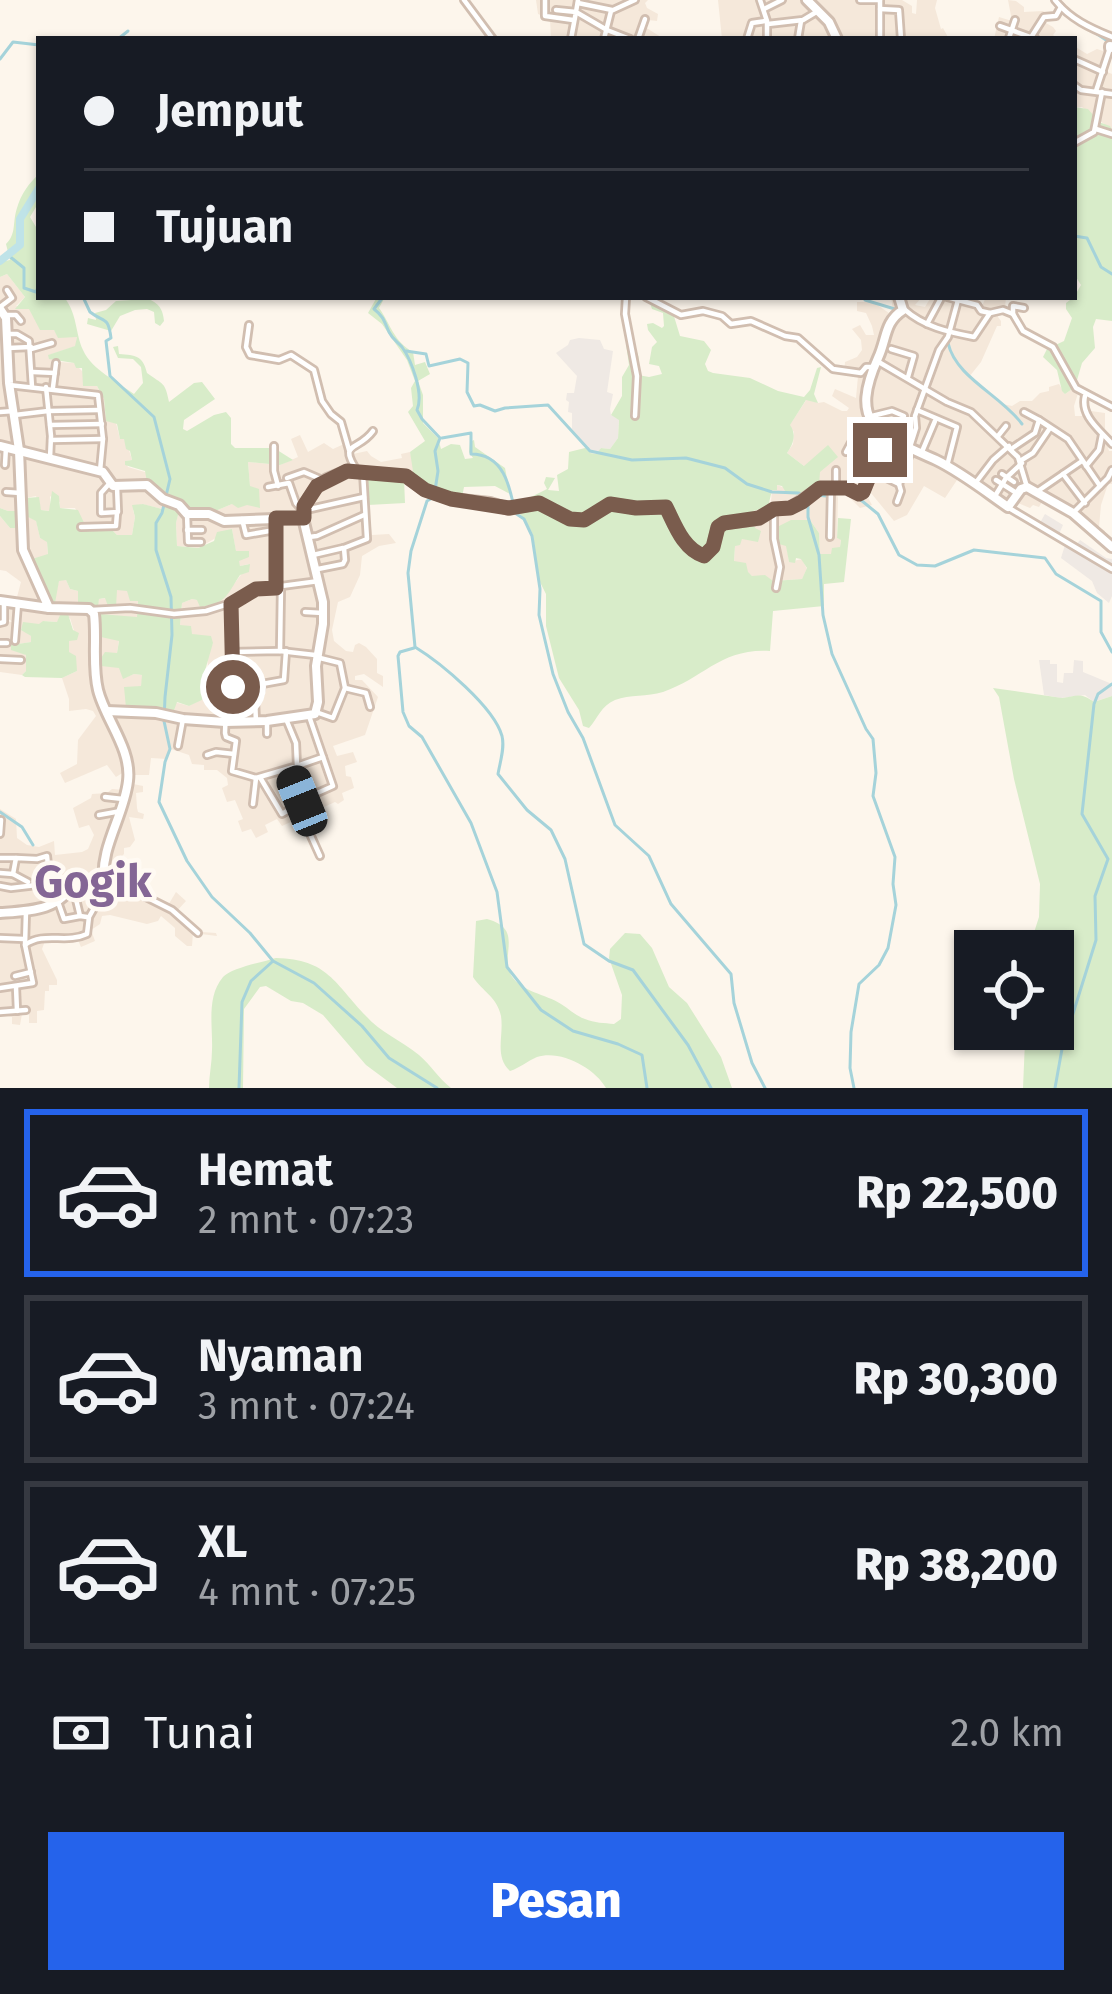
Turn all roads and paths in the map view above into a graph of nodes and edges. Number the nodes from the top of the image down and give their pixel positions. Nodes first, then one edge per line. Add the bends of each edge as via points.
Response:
1 (464, 0) edge
2 (545, 0) edge
3 (634, 0) edge
4 (760, 0) edge
5 (782, 0) edge
6 (807, 0) edge
7 (860, 0) edge
8 (880, 0) edge
9 (900, 0) edge
10 (1066, 0) edge
11 (578, 1) edge
12 (1058, 4) edge
13 (764, 9) junction
14 (880, 9) junction
15 (556, 10) dead end
16 (612, 10) junction
17 (899, 10) junction
18 (818, 11) junction
19 (576, 12) junction
20 (645, 19) dead end
21 (574, 20) junction
22 (801, 20) junction
23 (1015, 20) dead end
24 (767, 22) junction
25 (1000, 26) dead end
26 (608, 30) junction
27 (1011, 34) edge
28 (491, 36) edge
29 (571, 36) edge
30 (605, 36) edge
31 (625, 36) edge
32 (636, 36) edge
33 (748, 36) edge
34 (767, 36) edge
35 (798, 36) edge
36 (836, 36) edge
37 (880, 36) edge
38 (901, 36) edge
39 (1033, 36) edge
40 (1111, 42) edge
41 (1077, 60) edge
42 (1103, 71) junction
43 (1077, 87) edge
44 (1099, 92) junction
45 (1112, 94) edge
46 (1096, 129) junction
47 (1112, 134) edge
48 (1077, 142) edge
49 (7, 290) dead end
50 (626, 300) edge
51 (652, 300) edge
52 (900, 300) edge
53 (940, 300) edge
54 (958, 300) edge
55 (962, 300) edge
56 (1024, 308) dead end
57 (2, 310) edge
58 (903, 310) junction
59 (990, 314) junction
60 (1013, 314) junction
61 (21, 321) dead end
62 (927, 324) junction
63 (249, 325) dead end
64 (4, 332) edge
65 (950, 332) junction
66 (52, 343) dead end
67 (31, 348) junction
68 (891, 349) dead end
69 (5, 353) edge
70 (56, 363) dead end
71 (875, 364) junction
72 (33, 372) junction
73 (55, 373) junction
74 (908, 377) junction
75 (6, 384) edge
76 (32, 387) junction
77 (50, 388) junction
78 (926, 388) junction
79 (1086, 394) junction
80 (1112, 407) edge
81 (102, 410) junction
82 (917, 410) junction
83 (966, 410) junction
84 (48, 411) junction
85 (0, 412) edge
86 (1024, 412) dead end
87 (15, 413) junction
88 (635, 416) dead end
89 (904, 416) dead end
90 (868, 417) junction
91 (937, 419) junction
92 (1039, 420) junction
93 (959, 422) junction
94 (103, 424) junction
95 (50, 425) junction
96 (1006, 426) dead end
97 (1050, 428) junction
98 (373, 431) dead end
99 (882, 433) junction
100 (1102, 435) junction
101 (998, 436) junction
102 (103, 439) junction
103 (853, 439) junction
104 (51, 440) junction
105 (1112, 444) edge
106 (274, 446) dead end
107 (3, 447) edge
108 (1010, 447) junction
109 (19, 450) junction
110 (349, 450) junction
111 (846, 452) dead end
112 (880, 452) junction
113 (914, 452) junction
114 (50, 458) junction
115 (1021, 462) junction
116 (1084, 463) junction
117 (990, 464) junction
118 (5, 465) dead end
119 (947, 466) junction
120 (836, 470) dead end
121 (1112, 470) edge
122 (274, 471) junction
123 (872, 471) junction
124 (361, 473) junction
125 (1063, 474) junction
126 (1093, 476) junction
127 (1004, 478) junction
128 (288, 480) junction
129 (110, 481) junction
130 (325, 481) junction
131 (899, 484) junction
132 (974, 484) junction
133 (278, 486) junction
134 (1100, 486) junction
135 (1075, 487) junction
136 (268, 488) dead end
137 (1032, 489) junction
138 (832, 491) junction
139 (6, 492) dead end
140 (21, 493) junction
141 (1018, 494) junction
142 (364, 497) junction
143 (994, 498) junction
144 (897, 502) dead end
145 (1085, 503) junction
146 (1008, 507) junction
147 (774, 509) junction
148 (117, 513) junction
149 (304, 513) junction
150 (1073, 513) junction
151 (187, 514) junction
152 (366, 514) junction
153 (276, 518) junction
154 (242, 519) junction
155 (81, 526) dead end
156 (188, 530) junction
157 (202, 530) dead end
158 (274, 530) junction
159 (309, 537) junction
160 (830, 537) dead end
161 (201, 542) dead end
162 (1112, 547) edge
163 (344, 548) junction
164 (313, 556) junction
165 (316, 569) junction
166 (1112, 569) edge
167 (320, 581) junction
168 (278, 588) junction
169 (776, 588) dead end
170 (334, 596) dead end
171 (322, 597) junction
172 (2, 602) edge
173 (18, 603) junction
174 (231, 604) junction
175 (50, 608) junction
176 (91, 610) junction
177 (305, 612) dead end
178 (323, 613) junction
179 (0, 623) edge
180 (16, 641) dead end
181 (283, 651) junction
182 (231, 652) junction
183 (316, 657) junction
184 (3, 658) edge
185 (4, 667) dead end
186 (16, 670) dead end
187 (345, 688) junction
188 (370, 706) dead end
189 (107, 711) junction
190 (313, 714) junction
191 (183, 719) junction
192 (286, 719) junction
193 (225, 722) junction
194 (261, 722) junction
195 (267, 734) dead end
196 (178, 746) dead end
197 (234, 754) junction
198 (207, 755) dead end
199 (323, 757) junction
200 (297, 766) junction
201 (289, 769) junction
202 (258, 778) junction
203 (105, 797) dead end
204 (123, 799) junction
205 (299, 803) junction
206 (253, 804) dead end
207 (121, 811) junction
208 (99, 815) dead end
209 (1, 820) edge
210 (0, 834) edge
211 (320, 856) dead end
212 (0, 858) edge
213 (16, 859) junction
214 (0, 872) edge
215 (13, 874) junction
216 (74, 881) junction
217 (31, 884) junction
218 (50, 884) junction
219 (105, 884) junction
220 (0, 886) edge
221 (70, 892) junction
222 (58, 902) junction
223 (26, 911) junction
224 (0, 913) edge
225 (80, 916) junction
226 (89, 917) junction
227 (197, 933) dead end
228 (0, 942) edge
229 (25, 942) junction
230 (31, 972) junction
231 (15, 976) dead end
232 (16, 987) junction
233 (0, 988) edge
234 (0, 1012) edge

1 - 28 street
2 - 21 street via 545,16
3 - 16 street
4 - 13 street
5 - 13 street
6 - 18 street
7 - 8 street
8 - 14 street
9 - 17 street
10 - 12 street
11 - 16 street
11 - 19 street
12 - 39 street
12 - 40 street
13 - 24 street
14 - 17 street
14 - 37 street
15 - 19 street
16 - 26 street
17 - 38 street
18 - 22 street
18 - 36 street
19 - 21 street
19 - 26 street
20 - 32 street
21 - 29 street
22 - 24 street
22 - 35 street
23 - 27 street
24 - 33 street via 752,22
24 - 34 street
25 - 27 street
26 - 30 street
26 - 31 street
40 - 42 street
41 - 42 street
42 - 44 street
43 - 44 street
44 - 45 street
44 - 46 street
46 - 47 street
46 - 48 street
49 - 57 street via 12,298
50 - 88 street
51 - 71 street via 681,315 704,311 798,338 836,371 861,373
52 - 58 street
53 - 62 street
54 - 65 street
55 - 59 street
56 - 60 street via 1014,305
57 - 61 street
57 - 64 street
58 - 62 street
58 - 71 street via 889,322
59 - 60 street
59 - 65 street via 975,337
60 - 79 street via 1023,332 1051,345
62 - 65 street
63 - 110 street via 250,356 291,355 314,370
64 - 67 street via 28,338
64 - 69 street
65 - 78 street
66 - 67 street
67 - 69 street
67 - 72 street
68 - 74 street via 914,356
69 - 75 street
70 - 73 street
71 - 74 street
71 - 90 street
72 - 73 street
72 - 76 street
73 - 77 street
74 - 78 street
75 - 76 street
75 - 87 street
76 - 77 street
77 - 81 street via 98,395
77 - 84 street
78 - 82 street
78 - 83 street
79 - 80 street
79 - 100 street via 1084,410
81 - 84 street
81 - 94 street
82 - 91 street
82 - 113 street
83 - 93 street
83 - 101 street
84 - 87 street
84 - 95 street
85 - 87 street
86 - 92 street
87 - 109 street
89 - 90 street
90 - 99 street
91 - 93 street
91 - 113 street
92 - 97 street
92 - 108 street via 1035,433
93 - 119 street
94 - 95 street
94 - 102 street
95 - 104 street
96 - 101 street
97 - 115 street
97 - 116 street
98 - 110 street
99 - 103 street via 860,425
99 - 112 street
99 - 113 street
100 - 105 street
100 - 116 street via 1099,451
101 - 108 street
102 - 104 street
102 - 129 street
103 - 111 street
103 - 112 street
104 - 114 street
106 - 122 street
107 - 109 street
107 - 118 street
108 - 115 street
108 - 117 street
109 - 114 street
109 - 140 street
110 - 124 street
112 - 123 street
113 - 119 street
113 - 131 street
114 - 129 street
115 - 127 street
115 - 137 street
116 - 125 street
116 - 126 street
117 - 127 street
117 - 132 street
119 - 132 street
120 - 138 street
121 - 134 street
122 - 128 street
122 - 133 street
123 - 131 street
123 - 138 street via 863,492
124 - 130 street
124 - 142 street
124 - 147 street via 406,476 434,494 514,508 539,503 570,519 610,504 666,507 686,543 704,556 718,527
125 - 135 street
125 - 137 street
126 - 134 street
126 - 135 street
127 - 141 street
127 - 143 street
128 - 130 street via 304,472
128 - 133 street
128 - 149 street
129 - 148 street
129 - 148 street via 97,514
129 - 151 street via 147,485
130 - 149 street
131 - 144 street
132 - 143 street
133 - 136 street
134 - 145 street
135 - 145 street
137 - 141 street
137 - 150 street
138 - 147 street
138 - 160 street
139 - 140 street
140 - 175 street via 24,555
141 - 146 street
142 - 149 street
142 - 152 street
143 - 146 street
145 - 150 street
146 - 166 street
147 - 169 street
148 - 155 street via 116,526
149 - 153 street
149 - 159 street
150 - 162 street
151 - 154 street
151 - 156 street
152 - 159 street
152 - 163 street via 367,539
153 - 154 street
153 - 158 street
154 - 158 street via 246,535
156 - 157 street
156 - 161 street via 188,542
158 - 168 street
159 - 164 street
163 - 164 street
163 - 165 street via 347,561
164 - 165 street
165 - 167 street
167 - 168 street
167 - 171 street
168 - 174 street via 256,589
168 - 181 street
170 - 171 street
171 - 178 street
172 - 173 street
172 - 179 street
173 - 175 street
173 - 180 street
174 - 176 street via 171,614
174 - 182 street
175 - 176 street
176 - 189 street via 97,687
177 - 178 street
178 - 183 street
181 - 182 street
181 - 183 street
181 - 194 street via 284,680 262,683 255,700
182 - 193 street
183 - 187 street via 340,663
183 - 190 street
184 - 185 street
184 - 186 street via 19,660
187 - 188 street via 366,693
187 - 190 street via 333,718
189 - 191 street
189 - 204 street via 127,768
190 - 192 street
190 - 199 street
191 - 193 street
191 - 196 street
192 - 194 street
192 - 200 street
193 - 194 street
193 - 197 street
194 - 195 street
197 - 198 street
197 - 202 street via 232,771
199 - 200 street
199 - 205 street via 333,786
200 - 201 street
201 - 202 street
201 - 205 street
202 - 205 street via 280,814
202 - 206 street
203 - 204 street
204 - 207 street
205 - 211 street
207 - 208 street
207 - 219 street via 109,837
209 - 210 street
212 - 213 street
213 - 215 street
213 - 218 street via 48,856
214 - 215 street
215 - 217 street
216 - 218 street
216 - 219 street
216 - 221 street
217 - 218 street
217 - 220 street
219 - 226 street
219 - 227 street via 115,896 136,892 172,910
221 - 222 street
221 - 225 street
222 - 223 street
222 - 225 street via 64,919
223 - 224 street
223 - 229 street
225 - 226 street
226 - 229 street via 79,938
228 - 229 street
229 - 230 street
230 - 231 street
230 - 232 street via 32,985
232 - 233 street
232 - 234 street via 22,1010

